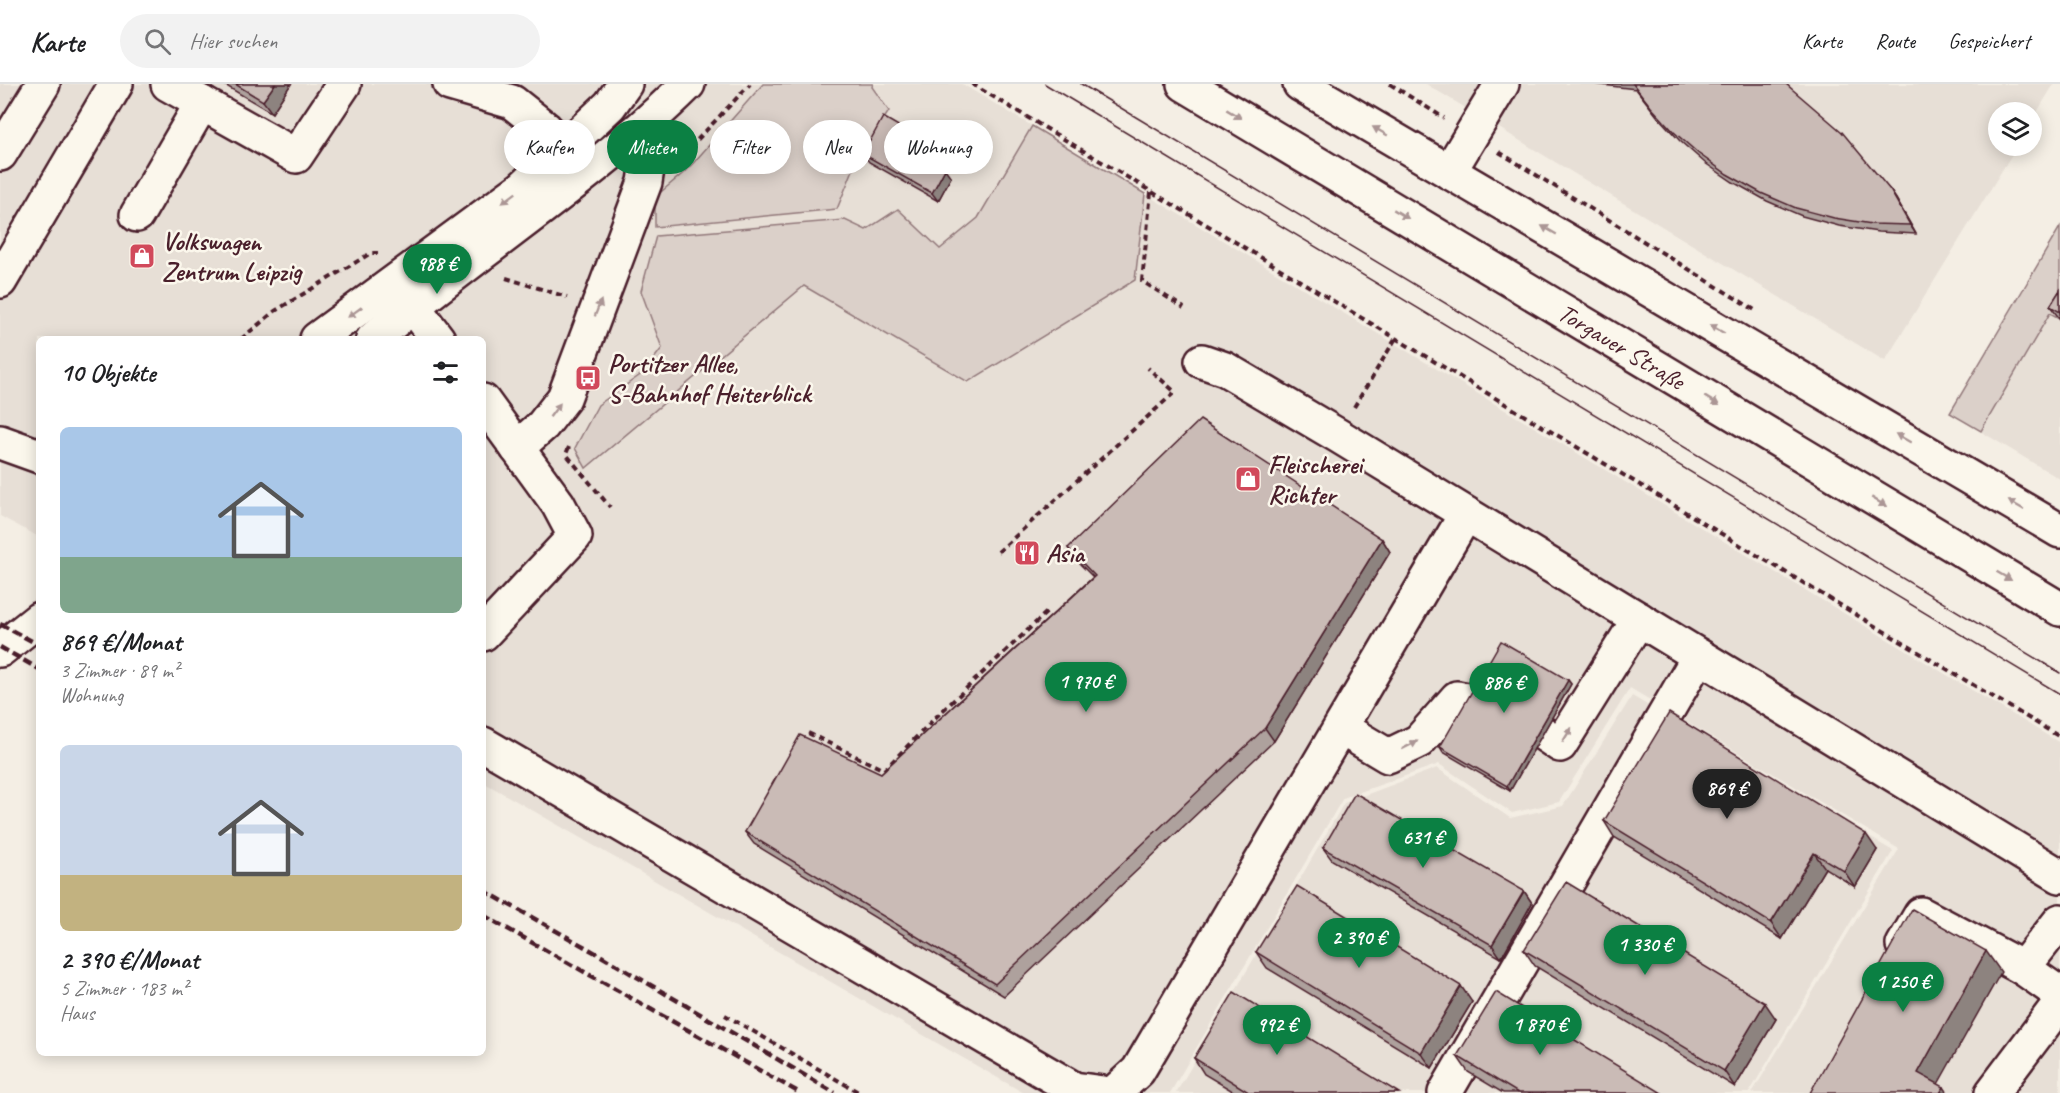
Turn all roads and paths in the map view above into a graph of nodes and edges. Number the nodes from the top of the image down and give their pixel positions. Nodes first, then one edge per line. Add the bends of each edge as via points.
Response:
1 (43, 84) edge
2 (116, 84) edge
3 (168, 84) edge
4 (344, 84) edge
5 (450, 84) edge
6 (625, 84) edge
7 (688, 84) edge
8 (972, 84) edge
9 (1184, 84) edge
10 (1300, 84) edge
11 (1390, 84) edge
12 (1502, 84) edge
13 (202, 103) junction
14 (655, 117) junction
15 (535, 120) edge
16 (594, 120) edge
17 (1472, 135) junction
18 (0, 154) edge
19 (1449, 172) junction
20 (537, 174) edge
21 (1151, 192) junction
22 (137, 215) dead end
23 (382, 253) dead end
24 (469, 262) junction
25 (0, 281) edge
26 (404, 294) junction
27 (572, 298) dead end
28 (1184, 308) dead end
29 (1762, 314) dead end
30 (245, 336) edge
31 (323, 336) edge
32 (375, 336) edge
33 (436, 336) edge
34 (1396, 338) junction
35 (1202, 361) dead end
36 (1148, 368) dead end
37 (486, 405) edge
38 (1337, 435) junction
39 (0, 442) edge
40 (517, 447) junction
41 (36, 455) edge
42 (1466, 514) junction
43 (2060, 531) edge
44 (998, 552) dead end
45 (2060, 609) edge
46 (1049, 610) dead end
47 (1639, 619) junction
48 (36, 621) edge
49 (486, 631) edge
50 (0, 651) edge
51 (1699, 656) junction
52 (1341, 728) junction
53 (808, 732) dead end
54 (2060, 737) edge
55 (486, 746) edge
56 (2060, 876) edge
57 (2060, 921) edge
58 (2023, 968) junction
59 (1886, 974) edge
60 (2060, 994) edge
61 (2060, 1003) edge
62 (725, 1015) dead end
63 (860, 1093) edge
64 (1103, 1093) edge
65 (1114, 1093) edge
66 (1445, 1093) edge
67 (1992, 1093) edge

1 - 18 main road
2 - 25 main road
3 - 13 main road
4 - 13 main road via 296,156
5 - 15 main road via 513,102
6 - 16 main road
7 - 14 main road
8 - 21 path
9 -> 45 main road, Torgauer Straße
19 -> 10 main road
11 - 17 path
12 - 17 main road
13 - 22 main road
14 - 24 main road via 552,202
40 -> 14 main road via 543,425 564,398 645,182
17 - 19 main road
17 - 29 path
43 -> 19 main road
20 -> 26 main road
21 - 28 path via 1142,281
21 - 34 path
23 - 30 path via 371,253 275,311
24 - 26 main road
24 - 27 path via 487,272
26 -> 31 main road
26 - 32 main road
26 - 33 main road
34 - 38 path
34 - 54 path
35 - 38 main road via 1225,369
36 - 44 path via 1175,392
37 - 40 main road
38 - 42 main road
39 - 41 main road
40 - 49 main road via 558,504 574,536
42 - 47 main road
42 - 52 main road
46 - 53 path via 884,770
47 - 51 main road
52 -> 47 main road via 1388,756 1419,741 1457,698 1503,707 1560,745
48 - 50 main road
51 - 56 main road
51 - 66 main road
52 - 65 main road via 1138,1071
55 - 64 main road via 1074,1089
57 - 58 main road
58 - 59 main road via 1921,915
58 - 60 main road
61 - 67 main road
62 - 63 path

